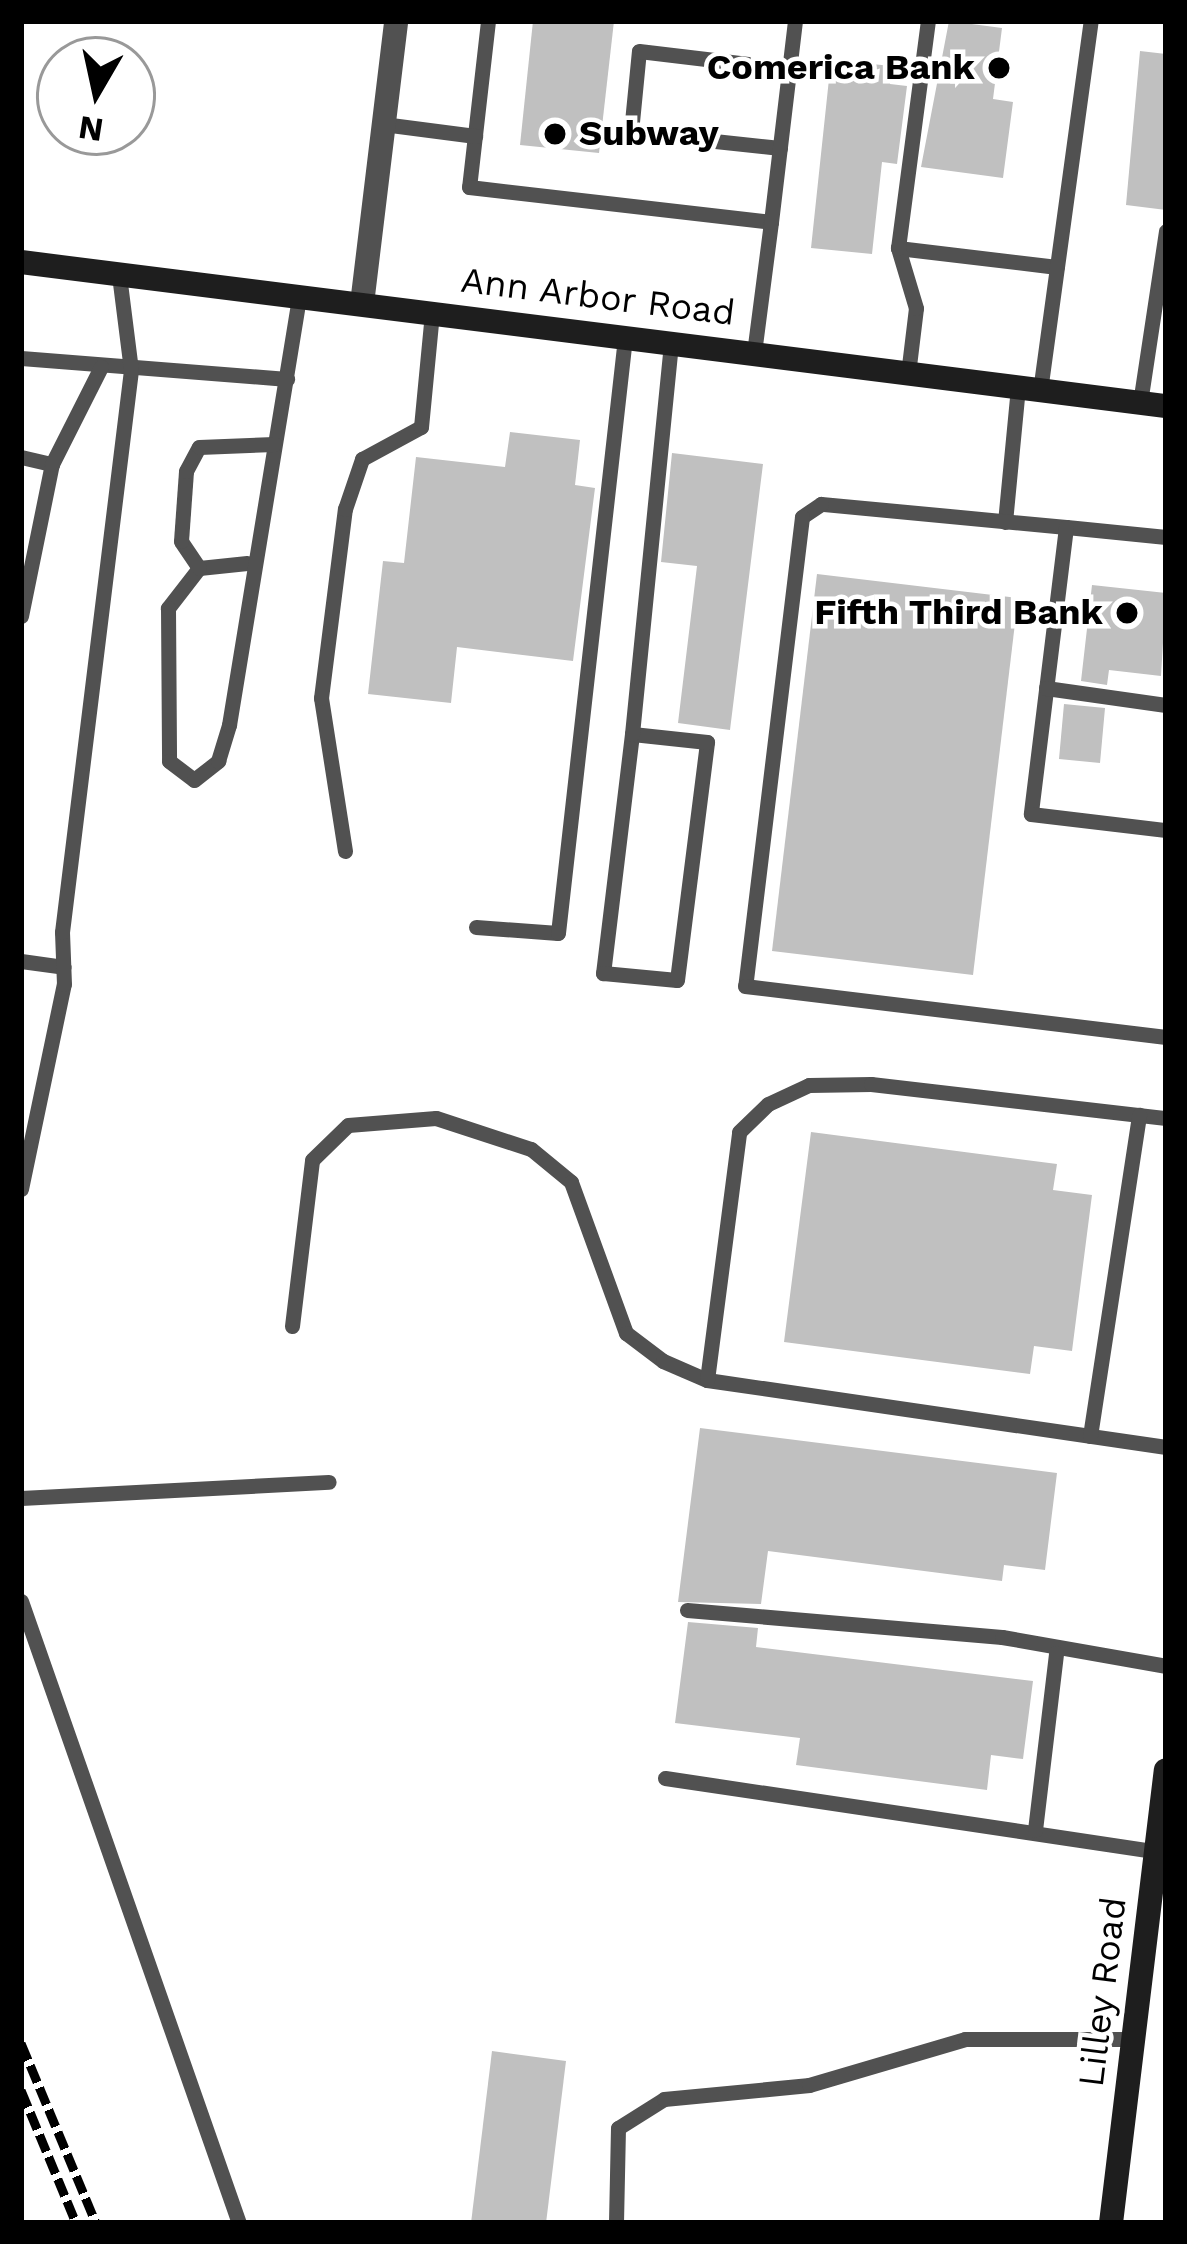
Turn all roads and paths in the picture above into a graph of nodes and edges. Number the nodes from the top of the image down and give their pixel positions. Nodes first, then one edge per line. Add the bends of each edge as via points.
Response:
1 (396, 21) edge
2 (488, 21) edge
3 (795, 21) edge
4 (928, 21) edge
5 (1091, 21) edge
6 (789, 69) junction
7 (383, 124) junction
8 (475, 136) junction
9 (780, 148) junction
10 (771, 222) junction
11 (1166, 231) edge
12 (898, 248) junction
13 (21, 262) edge
14 (1057, 267) junction
15 (119, 274) junction
16 (299, 297) junction
17 (362, 304) junction
18 (1158, 305) edge
19 (432, 313) junction
20 (625, 338) junction
21 (671, 344) junction
22 (754, 353) junction
23 (21, 358) edge
24 (101, 367) junction
25 (131, 370) junction
26 (908, 374) junction
27 (287, 379) junction
28 (1029, 389) junction
29 (1140, 403) junction
30 (1166, 406) edge
31 (274, 444) junction
32 (21, 457) edge
33 (52, 464) junction
34 (1005, 522) junction
35 (1066, 527) junction
36 (1166, 537) edge
37 (247, 563) junction
38 (199, 568) junction
39 (21, 616) edge
40 (1046, 688) junction
41 (1166, 705) edge
42 (632, 734) junction
43 (1166, 830) edge
44 (345, 851) dead end
45 (476, 927) dead end
46 (21, 962) edge
47 (64, 967) junction
48 (1166, 1037) edge
49 (1139, 1114) junction
50 (1166, 1118) edge
51 (21, 1189) edge
52 (292, 1326) dead end
53 (707, 1380) junction
54 (1090, 1436) junction
55 (1166, 1448) edge
56 (329, 1482) dead end
57 (21, 1498) edge
58 (21, 1600) edge
59 (687, 1610) dead end
60 (1056, 1653) junction
61 (1166, 1666) edge
62 (1166, 1770) edge
63 (665, 1778) dead end
64 (1035, 1830) junction
65 (1156, 1851) junction
66 (1133, 2039) junction
67 (239, 2223) edge
68 (616, 2223) edge
69 (1111, 2223) edge

1 - 7 street
2 - 8 lane
3 - 6 lane
4 - 12 lane
5 - 14 lane
6 - 9 lane
6 - 9 lane via 639,51 631,132
7 - 8 lane
7 - 17 street
8 - 10 lane via 469,187
9 - 10 lane
10 - 22 lane
11 - 18 lane
12 - 14 lane
12 - 26 lane via 916,308
13 - 15 main road, Ann Arbor Road
14 - 28 lane
15 - 16 main road, Ann Arbor Road
15 - 25 lane
16 - 17 main road, Ann Arbor Road
16 - 27 lane
17 - 19 main road, Ann Arbor Road
18 - 29 lane
19 - 20 main road, Ann Arbor Road
19 - 44 lane via 421,427 362,459 345,509 321,698
20 - 21 main road, Ann Arbor Road
20 - 45 lane via 557,933
21 - 22 main road, Ann Arbor Road
21 - 42 lane
22 - 26 main road, Ann Arbor Road
23 - 24 lane
24 - 25 lane
24 - 33 lane
25 - 27 lane
25 - 47 lane
26 - 28 main road, Ann Arbor Road
27 - 31 lane
28 - 29 main road, Ann Arbor Road
28 - 34 lane
29 - 30 main road, Ann Arbor Road
31 - 37 lane
31 - 38 lane via 199,447 186,471 181,541
32 - 33 lane
33 - 39 lane
34 - 35 lane
34 - 48 lane via 821,504 802,517 746,986
35 - 36 lane
35 - 40 lane
37 - 38 lane
37 - 38 lane via 229,725 218,761 194,780 169,761 162,707 168,608
40 - 41 lane
40 - 43 lane via 1030,814
42 - 42 lane via 707,742 677,980 603,973
46 - 47 lane
47 - 51 lane
49 - 50 lane
49 - 53 lane via 872,1084 809,1084 768,1104 734,1155
49 - 54 lane
52 - 53 lane via 313,1160 348,1125 436,1118 531,1149 571,1182 626,1333
53 - 54 lane
54 - 55 lane
56 - 57 lane
58 - 67 lane
59 - 60 lane via 1003,1637
60 - 61 lane
60 - 64 lane
62 - 65 main road, Lilley Road
63 - 64 lane
64 - 65 lane
65 - 66 main road, Lilley Road
66 - 68 lane via 965,2039 809,2085 664,2099 618,2128
66 - 69 main road, Lilley Road

